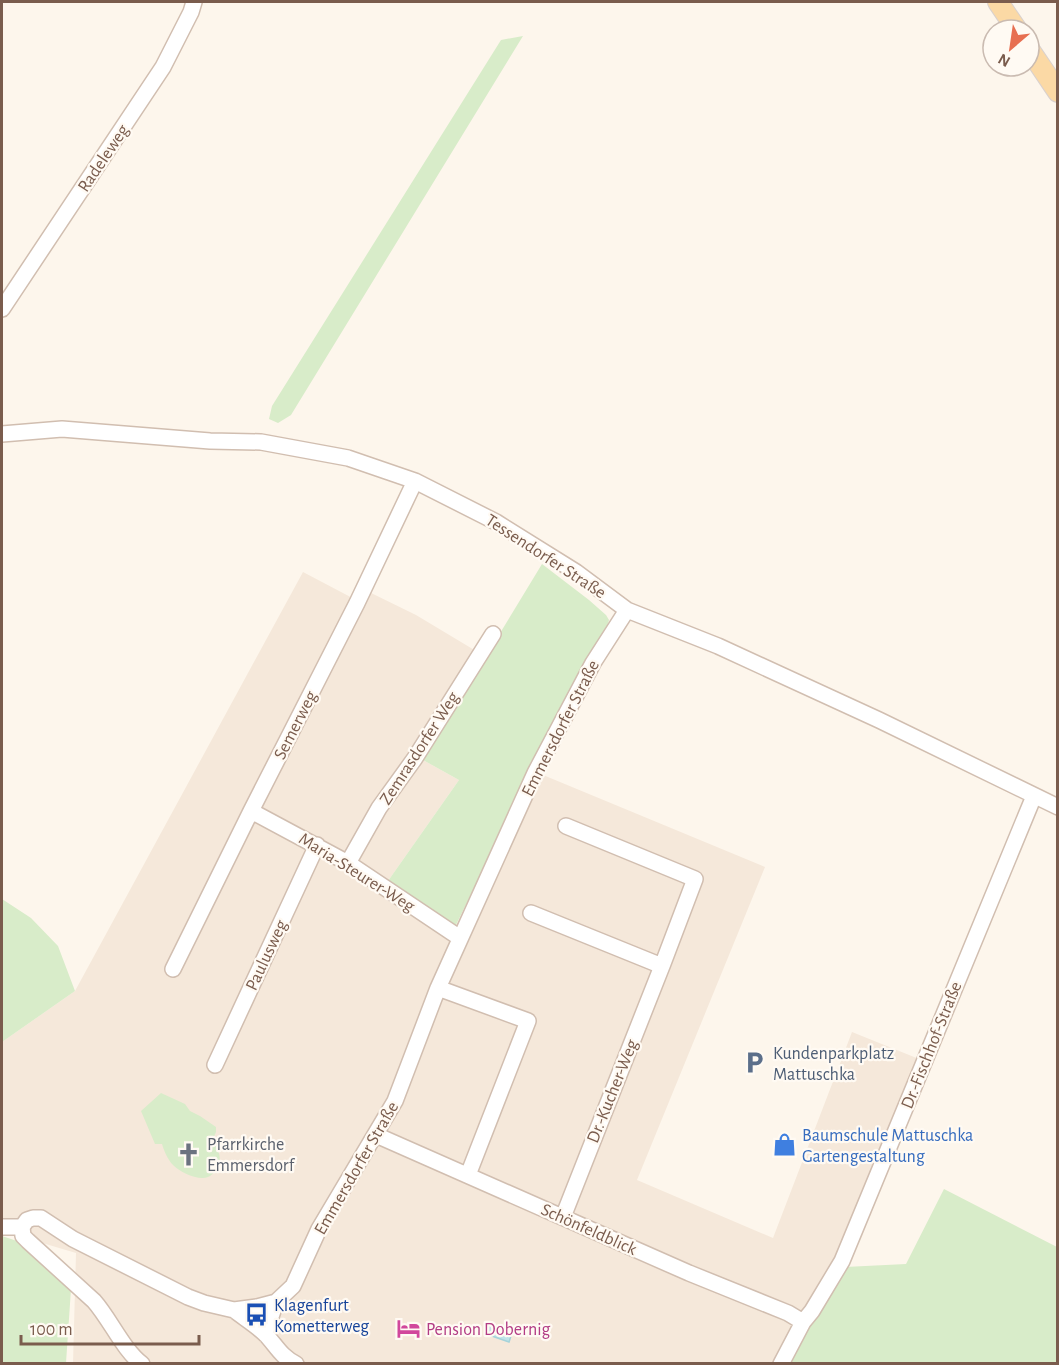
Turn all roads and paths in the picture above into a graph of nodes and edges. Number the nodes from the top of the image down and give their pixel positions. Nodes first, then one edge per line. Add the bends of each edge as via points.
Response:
1 (194, 2) edge
2 (998, 2) edge
3 (1009, 18) edge
4 (1041, 67) edge
5 (1058, 92) edge
6 (2, 309) edge
7 (2, 434) edge
8 (415, 481) junction
9 (627, 610) junction
10 (493, 634) dead end
11 (1034, 796) junction
12 (1058, 807) edge
13 (251, 811) junction
14 (566, 826) dead end
15 (317, 845) junction
16 (348, 863) junction
17 (531, 913) dead end
18 (460, 938) junction
19 (662, 966) junction
20 (173, 969) dead end
21 (438, 988) junction
22 (216, 1065) dead end
23 (376, 1135) junction
24 (468, 1175) junction
25 (563, 1217) junction
26 (2, 1227) edge
27 (22, 1227) junction
28 (276, 1302) junction
29 (234, 1310) junction
30 (803, 1322) junction
31 (265, 1334) junction
32 (141, 1364) edge
33 (296, 1364) edge
34 (781, 1364) edge

1 - 6 street, Radeleweg via 163,67
2 - 3 main road
4 - 5 main road
7 - 8 street, Tessendorfer Straße via 62,429 261,442 348,458
8 - 9 street, Tessendorfer Straße via 496,522 576,572
8 - 13 street, Semerweg
9 - 11 street, Tessendorfer Straße via 718,646
9 - 18 street, Emmersdorfer Straße via 593,663 535,773
10 - 16 street, Zemrasdorfer Weg
11 - 12 street, Tessendorfer Straße
11 - 30 street, Dr.-Fischhof-Straße via 842,1261
13 - 15 street, Maria-Steurer-Weg
13 - 20 street, Semerweg
14 - 19 street, Dr.-Kucher-Weg via 695,879
15 - 16 street, Maria-Steurer-Weg
15 - 22 street, Paulusweg
16 - 18 street, Maria-Steurer-Weg
17 - 19 street
18 - 21 street, Emmersdorfer Straße
19 - 25 street, Dr.-Kucher-Weg
21 - 23 street, Emmersdorfer Straße via 395,1101
21 - 24 street via 528,1021
23 - 24 street, Schönfeldblick
23 - 28 street, Emmersdorfer Straße via 319,1229 297,1280
24 - 25 street, Schönfeldblick
25 - 30 street, Schönfeldblick
26 - 27 street
27 - 29 street via 27,1220 42,1218 73,1239 188,1297
27 - 32 street via 23,1236 104,1312
28 - 29 street
28 - 31 street
29 - 31 street
30 - 34 street, Dr.-Fischhof-Straße
31 - 33 street via 281,1354

